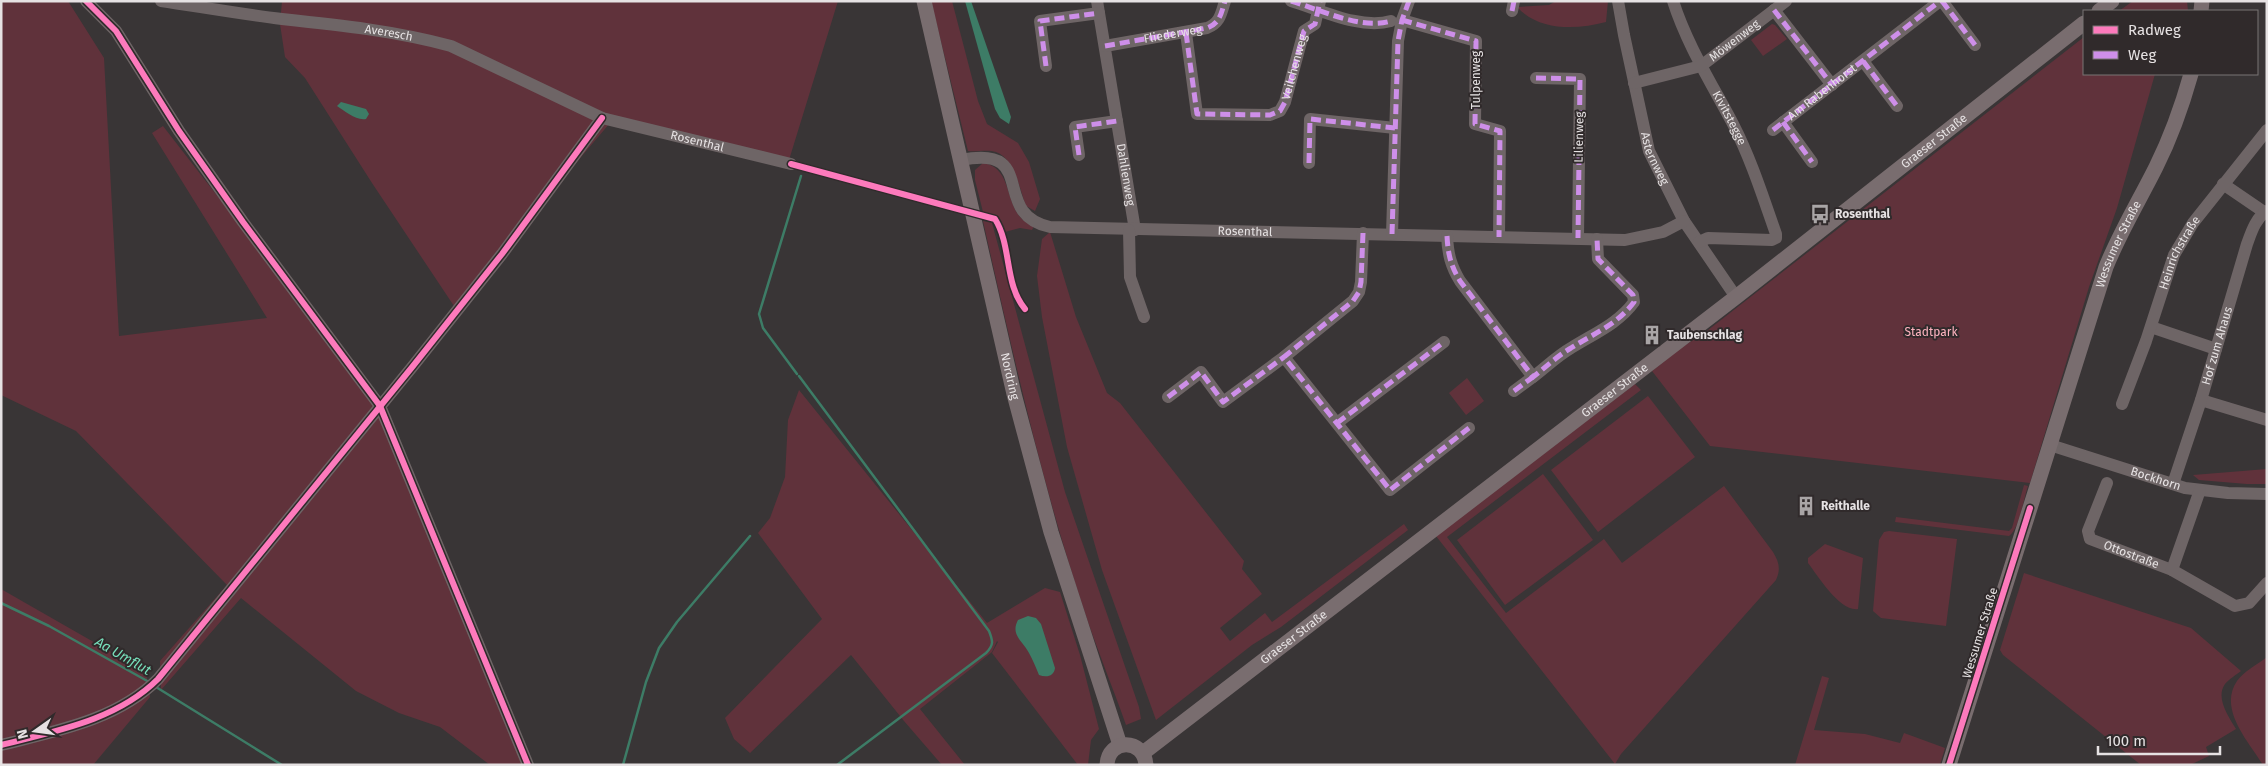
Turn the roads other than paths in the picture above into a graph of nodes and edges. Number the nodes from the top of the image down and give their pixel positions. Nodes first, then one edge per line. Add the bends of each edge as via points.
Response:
1 (86, 1) edge
2 (161, 1) edge
3 (924, 1) edge
4 (1224, 1) edge
5 (1291, 1) edge
6 (1409, 1) edge
7 (1618, 1) edge
8 (1673, 1) edge
9 (1786, 1) edge
10 (1941, 1) edge
11 (2112, 1) edge
12 (1319, 5) edge
13 (1098, 7) edge
14 (1774, 10) junction
15 (2101, 10) edge
16 (1397, 21) junction
17 (2083, 24) edge
18 (1186, 33) junction
19 (1975, 45) dead end
20 (1105, 46) junction
21 (1864, 61) junction
22 (1046, 66) dead end
23 (1701, 66) junction
24 (2191, 75) edge
25 (1536, 78) dead end
26 (1634, 83) junction
27 (1832, 85) junction
28 (1897, 106) dead end
29 (602, 118) junction
30 (1117, 121) junction
31 (1395, 128) junction
32 (2267, 130) edge
33 (1080, 155) dead end
34 (961, 160) junction
35 (1812, 162) dead end
36 (1308, 163) dead end
37 (791, 164) dead end
38 (2223, 184) junction
39 (2265, 212) edge
40 (1684, 221) junction
41 (1132, 230) junction
42 (1363, 234) junction
43 (1392, 234) junction
44 (1447, 236) junction
45 (1499, 237) junction
46 (1578, 238) junction
47 (1597, 239) junction
48 (1698, 242) junction
49 (1736, 297) junction
50 (1144, 317) dead end
51 (2151, 327) junction
52 (1444, 342) dead end
53 (2216, 349) junction
54 (1284, 357) junction
55 (1533, 377) junction
56 (1514, 391) dead end
57 (1168, 397) dead end
58 (2201, 400) junction
59 (2122, 404) dead end
60 (380, 406) junction
61 (2267, 420) edge
62 (1338, 423) junction
63 (1469, 428) dead end
64 (2050, 444) junction
65 (2107, 483) dead end
66 (2173, 484) junction
67 (2200, 490) junction
68 (2267, 494) edge
69 (2172, 570) junction
70 (2267, 583) edge
71 (1, 745) edge
72 (1120, 745) junction
73 (1144, 759) edge
74 (528, 765) edge
75 (1107, 765) edge
76 (1949, 765) edge

1 - 60 street via 116,31 179,131
2 - 29 street, Averesch via 337,24 433,41 451,46
3 - 34 main road, Nordring
4 - 18 street, Fliederweg via 1220,19 1215,25
5 - 12 street
6 - 16 street
7 - 26 street, Asternweg
8 - 23 street, Kivitstegge
9 - 14 street, Möwenweg
10 - 19 street, Am Rabenhorst
10 - 21 street, Am Rabenhorst
11 - 15 main road
12 - 16 street via 1362,24
12 - 18 street, Veilchenweg via 1315,24 1304,31 1285,102 1280,111 1270,115 1197,114
13 - 20 street, Dahlienweg
13 - 22 street, Dahlienweg via 1040,21
14 - 23 street, Möwenweg
14 - 27 street
16 - 31 street
16 - 45 street, Tulpenweg via 1476,42 1475,124 1500,131
17 - 49 main road, Graeser Straße
18 - 20 street, Fliederweg
20 - 30 street, Dahlienweg
21 - 27 street, Am Rabenhorst
21 - 28 street, Am Rabenhorst
23 - 26 street, Möwenweg
23 - 48 street, Kivitstegge via 1734,125 1776,238 1708,238
24 - 64 main road, Wessumer Straße via 2173,130 2106,266
25 - 46 street, Lilienweg via 1580,79
26 - 40 street, Asternweg via 1650,151
27 - 35 street, Am Rabenhorst via 1778,126
29 - 37 street, Rosenthal
29 - 60 street via 502,254
30 - 33 street via 1075,127
30 - 41 street, Dahlienweg
31 - 36 street via 1310,119
31 - 43 street
32 - 38 street, Heinrichstraße
34 - 41 street, Rosenthal via 987,157 1002,162 1008,170 1022,212 1040,225
34 - 72 main road, Nordring via 1014,394 1051,532
38 - 39 street
38 - 51 street, Heinrichstraße via 2193,223 2174,256
39 - 53 street, Hof zum Ahaus via 2253,227
40 - 47 street, Rosenthal via 1651,236 1625,240
40 - 48 street, Asternweg
41 - 42 street, Rosenthal
41 - 50 street via 1130,277
42 - 43 street, Rosenthal
42 - 54 street via 1359,292 1353,301
43 - 44 street, Rosenthal
44 - 45 street, Rosenthal
44 - 55 street via 1451,267
45 - 46 street, Rosenthal
46 - 47 street, Rosenthal
47 - 55 street via 1598,259 1633,295 1634,302 1609,326 1569,349
48 - 49 street, Asternweg
49 - 73 main road, Graeser Straße
51 - 53 street
51 - 59 street, Heinrichstraße
52 - 62 street
53 - 58 street, Hof zum Ahaus
54 - 57 street via 1223,402 1200,372
54 - 62 street
55 - 56 street
58 - 61 street
58 - 66 street, Hof zum Ahaus
60 - 71 street via 148,690 98,717
60 - 74 street
62 - 63 street via 1390,490
64 - 66 street, Bockhorn
64 - 76 main road, Wessumer Straße
65 - 69 street, Ottostraße via 2088,531 2090,540
66 - 67 street, Bockhorn
67 - 68 street, Bockhorn
67 - 69 street, Ottostraße
69 - 70 street, Ottostraße via 2235,606 2249,603
72 - 73 main road, Graeser Straße via 1133,745
72 - 75 main road via 1110,752

